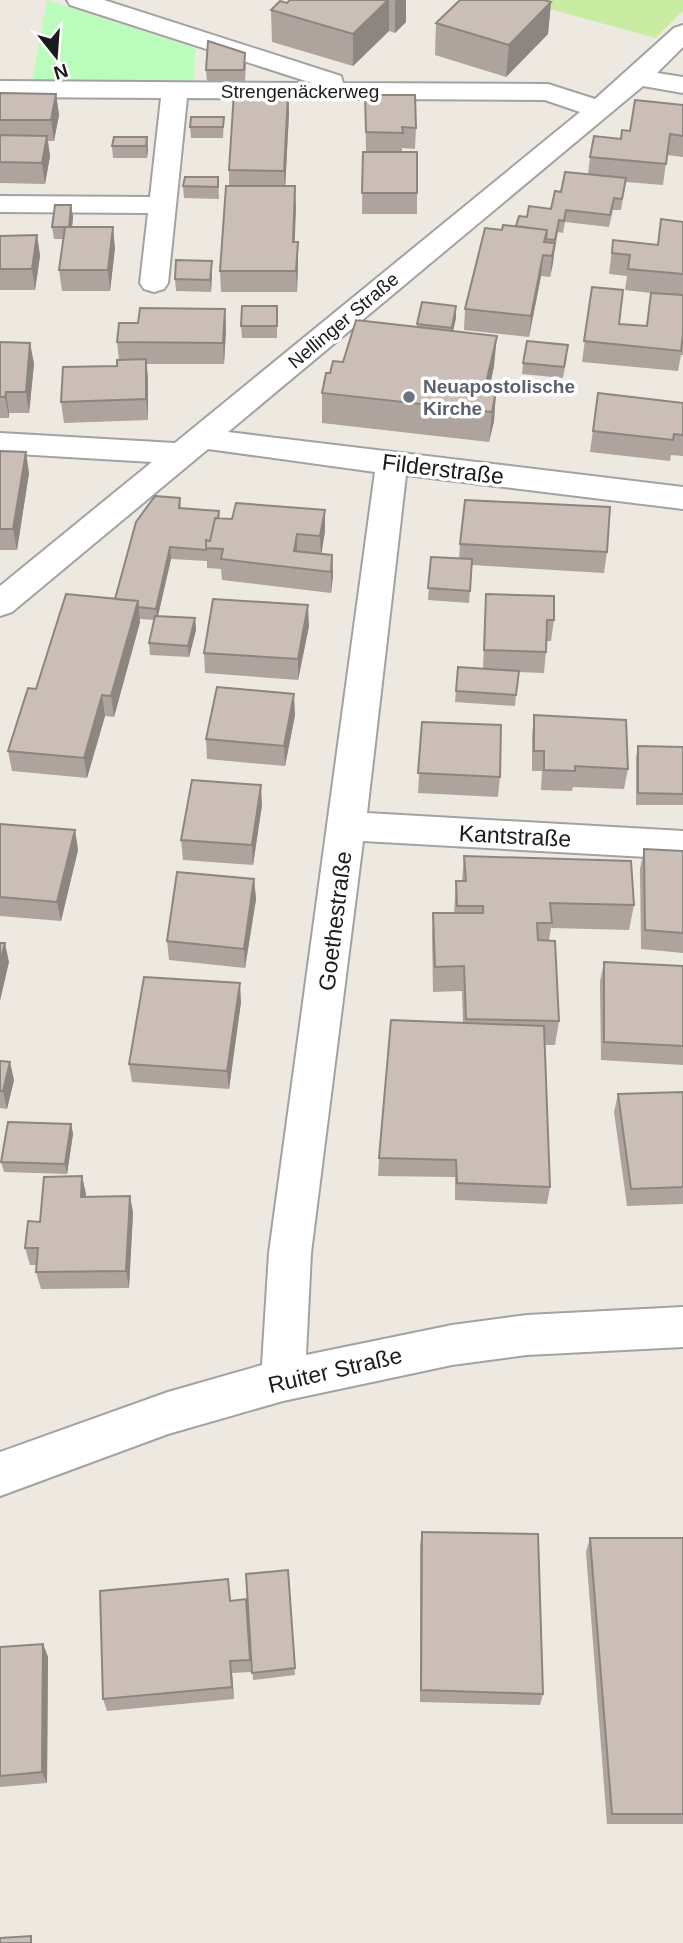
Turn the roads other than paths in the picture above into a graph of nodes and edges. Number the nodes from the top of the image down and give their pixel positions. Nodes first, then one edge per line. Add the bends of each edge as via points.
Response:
1 (79, 0) edge
2 (683, 33) edge
3 (638, 77) junction
4 (683, 85) edge
5 (0, 89) edge
6 (176, 91) junction
7 (364, 92) junction
8 (598, 109) junction
9 (0, 204) edge
10 (162, 205) junction
11 (154, 283) dead end
12 (0, 443) edge
13 (193, 446) junction
14 (392, 463) junction
15 (683, 498) edge
16 (0, 604) edge
17 (347, 826) junction
18 (683, 845) edge
19 (683, 1327) edge
20 (283, 1380) junction
21 (0, 1474) edge

1 - 7 street
2 - 3 street, Nellinger Straße
3 - 4 street
3 - 8 street, Nellinger Straße
5 - 6 street, Strengenäckerweg
6 - 7 street, Strengenäckerweg
6 - 10 street
7 - 8 street, Strengenäckerweg via 548,92
8 - 13 street, Nellinger Straße
9 - 10 street
10 - 11 street
12 - 13 street, Filderstraße
13 - 14 street, Filderstraße
13 - 16 street, Nellinger Straße
14 - 15 street, Filderstraße
14 - 17 street, Goethestraße
17 - 18 street, Kantstraße
17 - 20 street, Goethestraße via 288,1273
19 - 20 street, Ruiter Straße via 477,1341
20 - 21 street, Ruiter Straße via 168,1413

